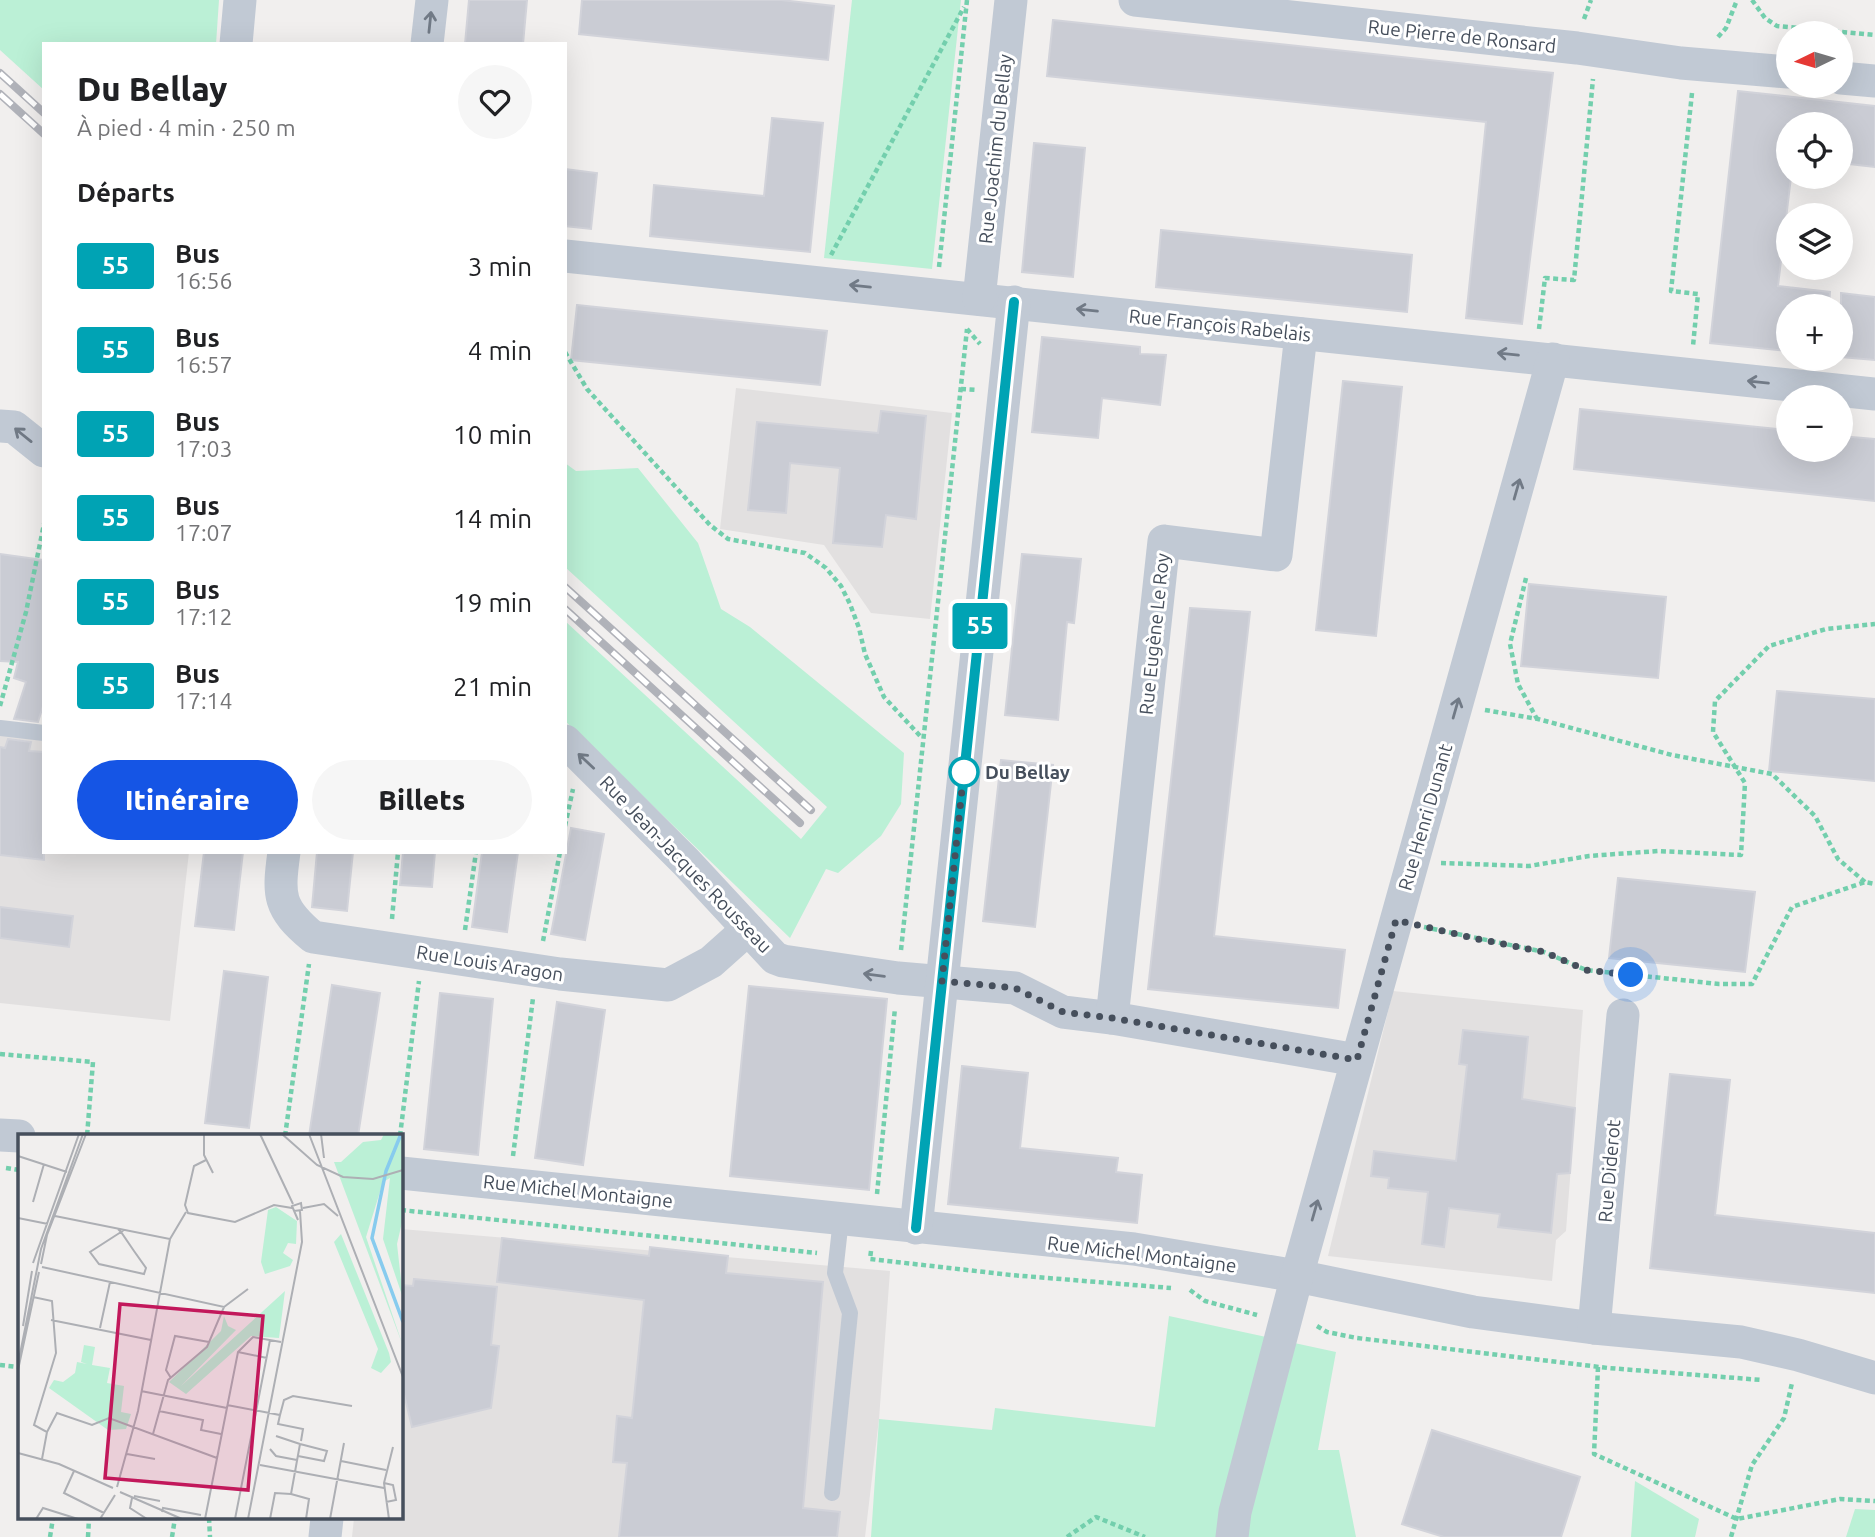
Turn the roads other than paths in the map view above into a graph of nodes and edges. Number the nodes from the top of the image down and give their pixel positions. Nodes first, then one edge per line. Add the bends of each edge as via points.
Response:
1 (240, 0) edge
2 (432, 0) edge
3 (1011, 0) edge
4 (1135, 0) edge
5 (236, 42) edge
6 (427, 42) edge
7 (1776, 71) edge
8 (1853, 79) edge
9 (1875, 81) edge
10 (567, 256) edge
11 (979, 299) junction
12 (1014, 302) junction
13 (1301, 334) junction
14 (1553, 359) junction
15 (1875, 394) edge
16 (0, 426) edge
17 (42, 449) edge
18 (0, 727) edge
19 (42, 733) edge
20 (567, 743) edge
21 (284, 854) edge
22 (748, 929) junction
23 (942, 981) junction
24 (1623, 1015) dead end
25 (1112, 1018) junction
26 (1357, 1060) junction
27 (0, 1135) edge
28 (18, 1136) edge
29 (402, 1173) edge
30 (841, 1219) junction
31 (916, 1228) junction
32 (1297, 1276) junction
33 (1594, 1328) junction
34 (1875, 1378) edge
35 (832, 1493) dead end
36 (1232, 1537) edge

1 - 5 street
6 -> 2 street
3 - 11 street, Rue Joachim du Bellay
4 - 7 street, Rue Pierre de Ronsard
8 - 9 street
11 -> 10 street, Rue François Rabelais
11 - 12 street, Rue François Rabelais
13 -> 12 street, Rue François Rabelais
12 - 23 street
14 -> 13 street, Rue François Rabelais
13 - 25 street, Rue Eugène Le Roy via 1276,555 1164,541
15 -> 14 street, Rue François Rabelais
26 -> 14 street, Rue Henri Dunant
17 -> 16 street via 13,427
18 - 19 lane
22 -> 20 street, Rue Jean-Jacques Rousseau
21 - 22 street, Rue Louis Aragon via 282,899 292,919 313,937 537,971 668,985 711,961
23 -> 22 street, Rue Jean-Jacques Rousseau via 783,961
23 - 25 street, Rue Jean-Jacques Rousseau via 1015,988 1063,1012
23 - 31 street
24 - 33 street, Rue Diderot
25 - 26 street, Rue Jean-Jacques Rousseau
32 -> 26 street, Rue Henri Dunant
27 - 28 street
29 - 30 street, Rue Michel Montaigne
30 - 31 street, Rue Michel Montaigne
30 - 35 lane via 835,1273 850,1313
31 - 32 street, Rue Michel Montaigne via 1134,1249
32 - 33 street, Rue Michel Montaigne via 1473,1312
32 - 36 street, Rue Henri Dunant
33 - 34 street, Rue Michel Montaigne via 1741,1342

